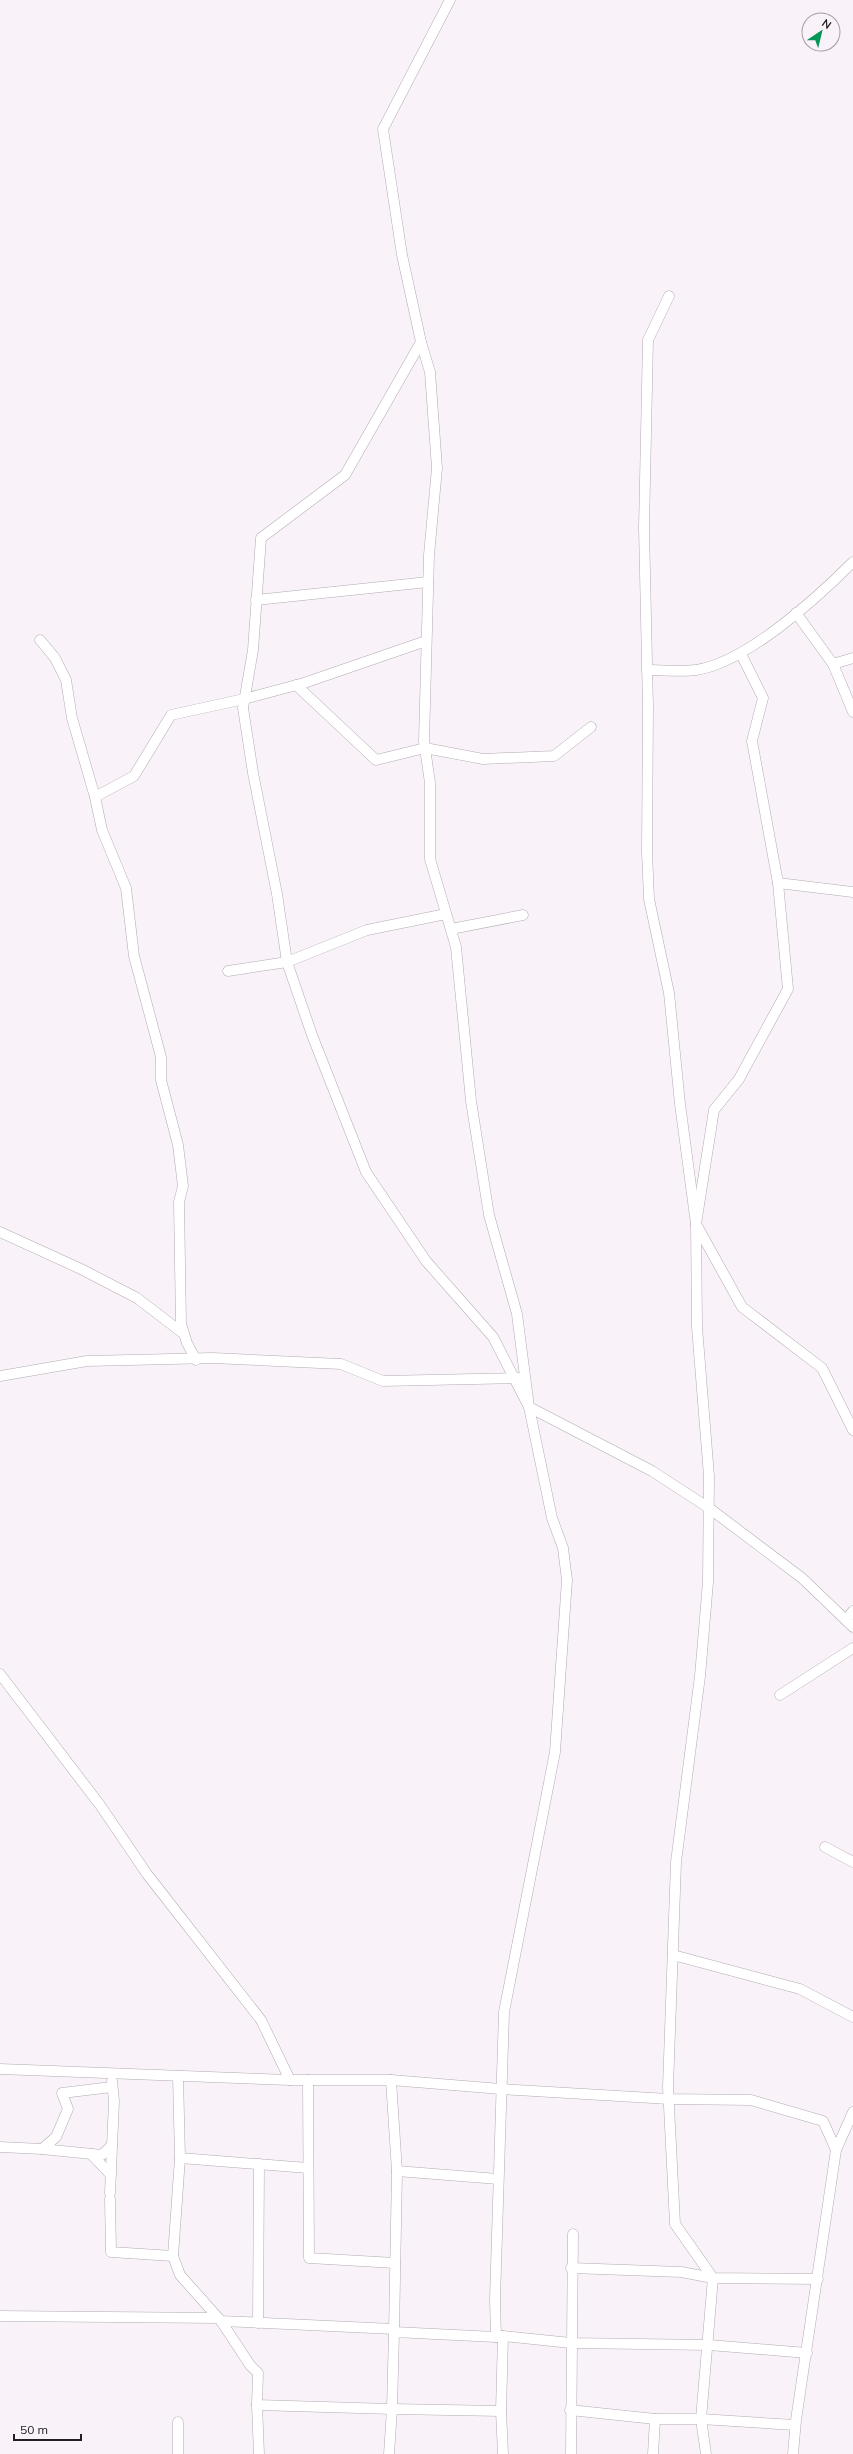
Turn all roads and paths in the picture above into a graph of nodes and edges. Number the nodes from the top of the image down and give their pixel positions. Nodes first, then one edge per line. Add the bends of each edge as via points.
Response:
1 (450, 0) edge
2 (669, 296) dead end
3 (421, 342) junction
4 (853, 562) edge
5 (428, 582) junction
6 (256, 600) junction
7 (796, 613) junction
8 (40, 640) dead end
9 (426, 640) junction
10 (741, 654) junction
11 (853, 658) edge
12 (833, 664) junction
13 (647, 670) junction
14 (296, 685) junction
15 (244, 699) junction
16 (853, 712) edge
17 (591, 727) dead end
18 (425, 748) junction
19 (95, 797) junction
20 (778, 882) junction
21 (853, 892) edge
22 (446, 914) junction
23 (523, 915) dead end
24 (451, 929) junction
25 (287, 962) junction
26 (228, 972) dead end
27 (696, 1224) junction
28 (0, 1232) edge
29 (184, 1334) junction
30 (196, 1360) junction
31 (0, 1376) edge
32 (514, 1378) junction
33 (525, 1378) junction
34 (529, 1407) junction
35 (853, 1430) edge
36 (709, 1508) junction
37 (853, 1611) edge
38 (850, 1624) edge
39 (853, 1648) edge
40 (0, 1674) edge
41 (780, 1695) dead end
42 (824, 1847) dead end
43 (853, 1862) edge
44 (673, 1956) junction
45 (853, 2017) edge
46 (0, 2069) edge
47 (111, 2074) junction
48 (178, 2076) junction
49 (290, 2080) junction
50 (308, 2080) junction
51 (391, 2080) junction
52 (112, 2087) junction
53 (500, 2089) junction
54 (669, 2099) junction
55 (853, 2112) edge
56 (112, 2145) junction
57 (0, 2147) edge
58 (42, 2149) junction
59 (836, 2150) junction
60 (91, 2154) junction
61 (180, 2158) junction
62 (259, 2164) junction
63 (308, 2168) junction
64 (397, 2171) junction
65 (111, 2175) junction
66 (498, 2179) junction
67 (573, 2234) dead end
68 (173, 2256) junction
69 (395, 2263) junction
70 (571, 2268) junction
71 (713, 2278) junction
72 (818, 2279) junction
73 (0, 2316) edge
74 (219, 2320) junction
75 (258, 2323) junction
76 (394, 2331) junction
77 (500, 2337) junction
78 (571, 2343) junction
79 (709, 2345) junction
80 (807, 2353) junction
81 (257, 2405) junction
82 (392, 2409) junction
83 (570, 2410) junction
84 (501, 2411) junction
85 (655, 2419) junction
86 (701, 2419) junction
87 (178, 2422) dead end
88 (795, 2425) junction
89 (178, 2454) edge
90 (259, 2454) edge
91 (389, 2454) edge
92 (503, 2454) edge
93 (571, 2454) edge
94 (653, 2454) edge
95 (706, 2454) edge
96 (793, 2454) edge

1 - 3 street via 383,129 402,255
2 - 13 street via 648,340 644,528
3 - 5 street via 430,372 437,468
3 - 6 street via 345,475 261,538
4 - 7 street via 820,595
5 - 6 street
5 - 9 street
6 - 15 street via 253,650
7 - 10 street
7 - 12 street
8 - 19 street via 55,658 66,680 72,718
9 - 14 street
9 - 18 street
10 - 13 street via 697,670
10 - 20 street via 763,698 752,741
11 - 12 street
12 - 16 street
13 - 27 street via 649,899 669,993
14 - 15 street
14 - 18 street via 376,760
15 - 19 street via 171,715 134,776
15 - 25 street via 243,708 253,772 277,894
17 - 18 street via 554,756 483,759
18 - 22 street via 430,784 430,859
19 - 29 street via 102,830 126,888 134,956 161,1057 161,1080 178,1145 183,1186 178,1202 181,1324
20 - 21 street
20 - 27 street via 788,989 739,1079 714,1110
22 - 24 street
22 - 25 street via 367,930
23 - 24 street
24 - 33 street via 456,947 471,1101 489,1215 517,1314
25 - 26 street
25 - 32 street via 312,1035 366,1172 426,1261 493,1337
27 - 35 street via 742,1307 822,1368
27 - 36 street via 697,1327 709,1476
28 - 29 street via 137,1298
29 - 30 street
30 - 31 street via 87,1361
30 - 32 street via 213,1358 341,1364 383,1381
32 - 33 street
32 - 34 street
33 - 34 street
34 - 36 street via 652,1471
34 - 53 street via 552,1518 563,1548 567,1580 555,1752 504,2012
36 - 38 street via 802,1578
36 - 44 street via 708,1582 700,1676 676,1862
37 - 38 street
39 - 41 street
40 - 49 street via 100,1805 147,1874 261,2020
42 - 43 street
44 - 45 street via 800,1989
44 - 54 street
46 - 47 street
47 - 48 street
47 - 52 street
48 - 49 street
48 - 61 street
49 - 50 street
50 - 51 street
50 - 63 street
51 - 53 street
51 - 64 street
52 - 56 street
52 - 58 street via 62,2093 68,2109 56,2138
53 - 54 street
53 - 66 street
54 - 59 street via 751,2100 823,2121
54 - 71 street via 675,2224
55 - 59 street
56 - 60 street via 102,2155
56 - 65 street
57 - 58 street
58 - 60 street
59 - 72 street
60 - 65 street
61 - 62 street
61 - 68 street
62 - 63 street
62 - 75 street
63 - 69 street via 309,2258
64 - 66 street
64 - 69 street
65 - 68 street via 111,2252
66 - 77 street
67 - 70 street
68 - 74 street via 180,2275
69 - 76 street
70 - 71 street via 681,2272
70 - 78 street
71 - 72 street
71 - 79 street
72 - 80 street
73 - 74 street
74 - 75 street
74 - 81 street via 258,2373
75 - 76 street
76 - 77 street
76 - 82 street
77 - 78 street
77 - 84 street
78 - 79 street
78 - 83 street
79 - 80 street
79 - 86 street
80 - 88 street
81 - 82 street
81 - 90 street
82 - 84 street
82 - 91 street
83 - 85 street
83 - 93 street
84 - 92 street
85 - 86 street
85 - 94 street
86 - 88 street
86 - 95 street
87 - 89 street
88 - 96 street

